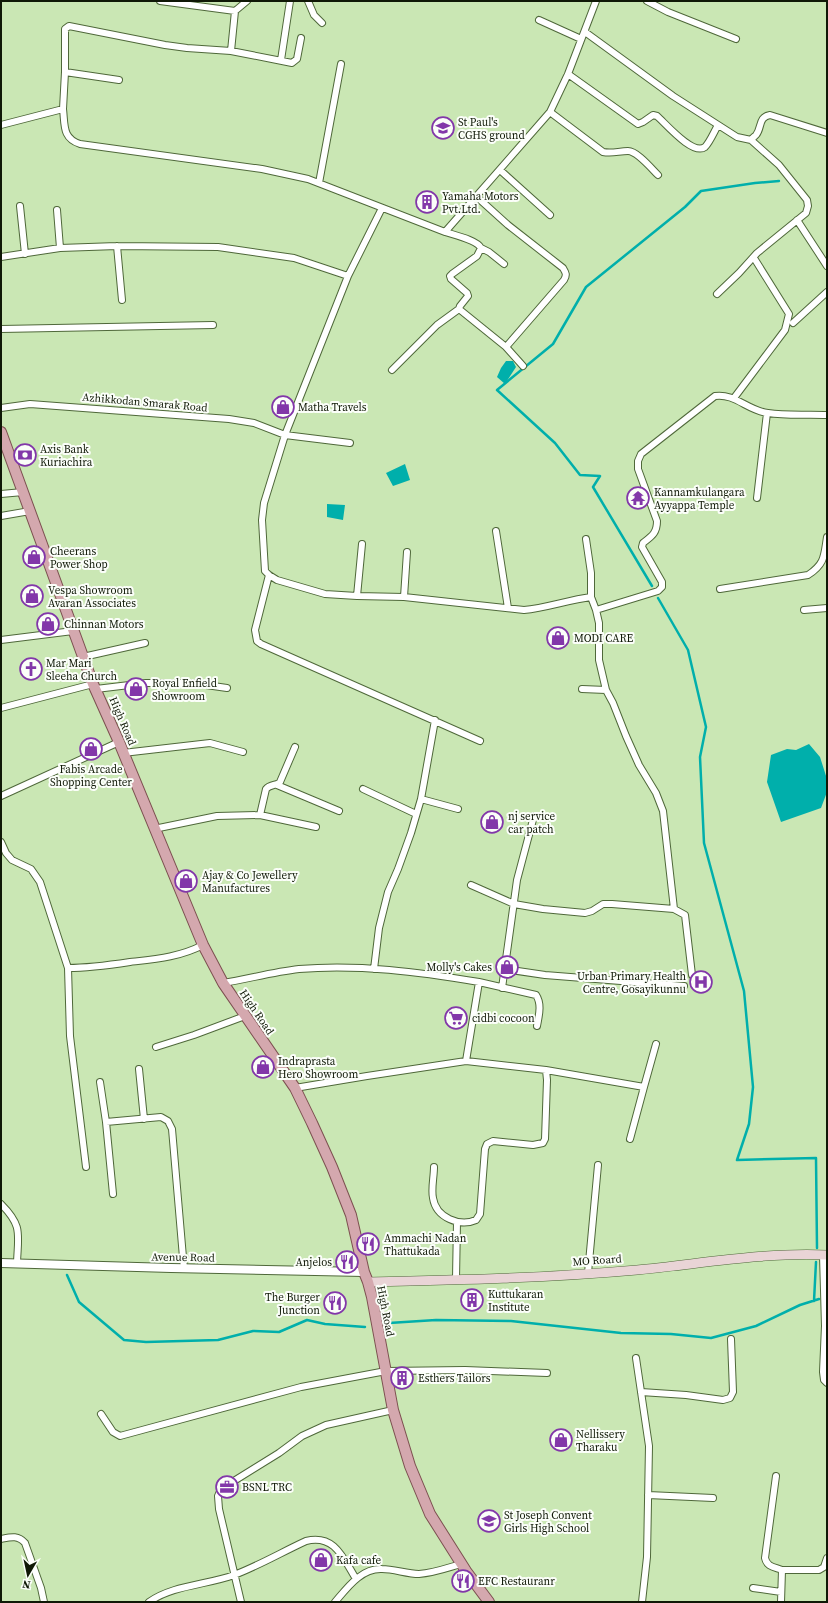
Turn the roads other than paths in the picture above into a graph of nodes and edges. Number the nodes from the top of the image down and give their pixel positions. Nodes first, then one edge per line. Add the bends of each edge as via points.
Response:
1 (160, 1) edge
2 (247, 1) edge
3 (290, 1) edge
4 (308, 1) edge
5 (596, 1) edge
6 (647, 1) edge
7 (235, 11) junction
8 (539, 20) dead end
9 (322, 23) dead end
10 (585, 32) junction
11 (301, 38) dead end
12 (736, 38) dead end
13 (581, 39) junction
14 (231, 51) junction
15 (281, 60) junction
16 (341, 64) dead end
17 (65, 72) junction
18 (568, 74) junction
19 (119, 80) dead end
20 (63, 109) junction
21 (550, 112) junction
22 (1, 125) edge
23 (718, 125) junction
24 (827, 133) edge
25 (750, 140) junction
26 (500, 170) junction
27 (658, 175) dead end
28 (318, 183) junction
29 (477, 197) junction
30 (20, 206) dead end
31 (382, 208) junction
32 (57, 210) dead end
33 (550, 215) dead end
34 (796, 220) junction
35 (445, 232) junction
36 (118, 246) junction
37 (60, 248) junction
38 (481, 248) junction
39 (25, 254) junction
40 (1, 257) edge
41 (754, 258) junction
42 (504, 264) dead end
43 (827, 266) edge
44 (348, 276) junction
45 (827, 292) edge
46 (717, 294) dead end
47 (122, 300) dead end
48 (459, 309) junction
49 (793, 323) dead end
50 (213, 325) dead end
51 (1, 328) edge
52 (506, 347) junction
53 (523, 366) dead end
54 (392, 370) dead end
55 (734, 398) junction
56 (1, 408) edge
57 (767, 413) junction
58 (827, 415) edge
59 (1, 432) edge
60 (285, 435) junction
61 (350, 444) dead end
62 (23, 492) junction
63 (1, 494) edge
64 (757, 498) dead end
65 (30, 511) junction
66 (1, 516) edge
67 (496, 531) dead end
68 (827, 537) edge
69 (586, 540) dead end
70 (362, 544) dead end
71 (407, 552) dead end
72 (269, 575) junction
73 (720, 589) dead end
74 (356, 596) junction
75 (404, 598) junction
76 (591, 598) junction
77 (508, 608) junction
78 (827, 608) edge
79 (596, 610) junction
80 (804, 610) dead end
81 (73, 631) junction
82 (1, 640) edge
83 (145, 643) dead end
84 (83, 657) junction
85 (94, 687) junction
86 (227, 688) dead end
87 (582, 689) dead end
88 (606, 690) junction
89 (1, 708) edge
90 (435, 720) junction
91 (480, 741) dead end
92 (119, 742) junction
93 (295, 747) dead end
94 (243, 752) dead end
95 (123, 753) junction
96 (277, 785) junction
97 (363, 789) dead end
98 (1, 796) edge
99 (421, 799) junction
100 (458, 810) dead end
101 (339, 811) dead end
102 (416, 814) junction
103 (260, 815) junction
104 (534, 816) dead end
105 (316, 827) dead end
106 (154, 829) junction
107 (1, 842) edge
108 (471, 885) dead end
109 (514, 904) junction
110 (674, 909) junction
111 (203, 945) junction
112 (68, 968) junction
113 (374, 969) junction
114 (504, 969) junction
115 (692, 975) dead end
116 (478, 982) junction
117 (223, 983) junction
118 (684, 986) dead end
119 (502, 988) junction
120 (245, 1016) junction
121 (538, 1026) dead end
122 (656, 1044) dead end
123 (156, 1047) dead end
124 (466, 1061) junction
125 (139, 1069) dead end
126 (546, 1070) junction
127 (100, 1082) dead end
128 (644, 1087) junction
129 (294, 1088) junction
130 (144, 1119) junction
131 (106, 1122) junction
132 (630, 1139) dead end
133 (598, 1165) dead end
134 (86, 1167) dead end
135 (434, 1167) dead end
136 (113, 1194) dead end
137 (1, 1204) edge
138 (457, 1222) junction
139 (825, 1255) edge
140 (1, 1263) edge
141 (17, 1263) junction
142 (184, 1268) junction
143 (364, 1272) junction
144 (588, 1274) junction
145 (456, 1279) junction
146 (368, 1282) junction
147 (731, 1339) dead end
148 (636, 1358) dead end
149 (386, 1371) junction
150 (547, 1373) dead end
151 (827, 1383) edge
152 (641, 1392) junction
153 (393, 1410) junction
154 (101, 1414) dead end
155 (776, 1476) dead end
156 (648, 1495) junction
157 (713, 1498) dead end
158 (1, 1539) edge
159 (827, 1558) edge
160 (462, 1564) junction
161 (782, 1570) junction
162 (234, 1575) junction
163 (356, 1579) junction
164 (753, 1588) dead end
165 (781, 1592) junction
166 (44, 1602) edge
167 (149, 1602) edge
168 (241, 1602) edge
169 (335, 1602) edge
170 (488, 1602) edge
171 (642, 1602) edge
172 (781, 1602) edge

1 - 7 street
2 - 7 street
3 - 15 street
4 - 9 street via 314,15
5 - 10 street
6 - 12 street via 668,12
7 - 14 street
8 - 13 street
10 - 13 street
10 - 23 street via 673,96
11 - 15 street via 296,62
13 - 18 street
14 - 15 street
14 - 17 street via 186,48 69,26 65,30
16 - 28 street
17 - 19 street
17 - 20 street
18 - 21 street
18 - 23 street via 638,124 653,115 657,116 694,148 706,146
20 - 22 street
20 - 28 street via 66,135 80,144 262,169
21 - 26 street
21 - 27 street via 602,152 634,152
23 - 25 street via 736,137
24 - 25 street via 770,115 762,118 756,135
25 - 34 street via 779,165 807,200 806,213
26 - 29 street
26 - 33 street
28 - 31 street
29 - 35 street
29 - 52 street via 566,272 564,280
30 - 39 street
31 - 35 street
31 - 44 street
32 - 37 street
34 - 41 street
34 - 43 street
35 - 38 street via 475,242
36 - 37 street
36 - 44 street via 218,247 294,258
36 - 47 street
37 - 39 street
38 - 42 street
38 - 48 street via 478,256 450,276 468,296
39 - 40 street
41 - 46 street
41 - 55 street via 788,314 788,321 785,330
44 - 60 street
45 - 49 street
48 - 52 street
48 - 54 street via 437,325
50 - 51 street
52 - 53 street
55 - 57 street
55 - 79 street via 715,396 641,454 638,469 657,521 657,529 642,547 662,582 662,587 658,591
56 - 60 street, Azhikkodan Smarak Road via 30,404 229,419 254,423
57 - 58 street
57 - 64 street
59 - 62 main road, High Road
60 - 61 street, Azhikkodan Smarak Road
60 - 72 street via 264,503 262,520 265,571
62 - 63 street
62 - 65 main road, High Road
65 - 66 street
65 - 81 main road, High Road
67 - 77 street
68 - 73 street via 824,560 818,569 808,575
69 - 76 street via 592,573
70 - 74 street
71 - 75 street
72 - 74 street via 277,580 325,594
72 - 90 street via 255,630 257,641
74 - 75 street
75 - 77 street
76 - 77 street via 534,609
76 - 79 street
78 - 80 street
79 - 88 street via 600,623 599,660
81 - 82 street
81 - 84 main road, High Road
83 - 84 street
84 - 85 main road, High Road
85 - 86 street via 192,683
85 - 89 street
85 - 92 main road, High Road
87 - 88 street
88 - 110 street via 639,765 656,793 663,811
90 - 91 street
90 - 99 street
92 - 95 main road, High Road
92 - 98 street
93 - 96 street
94 - 95 street via 210,743
95 - 106 main road, High Road
96 - 101 street
96 - 103 street via 266,789
97 - 102 street
99 - 100 street
99 - 102 street
102 - 113 street via 388,892 379,928
103 - 105 street
103 - 106 street via 217,816
104 - 109 street via 517,880
106 - 111 main road, High Road
107 - 112 street via 12,860 31,869 40,882
108 - 109 street
109 - 110 street via 585,913 603,904
109 - 114 street
110 - 115 street via 685,915
111 - 112 street via 174,957
111 - 117 main road, High Road
112 - 134 street via 70,1036
113 - 116 street via 433,974
113 - 117 street via 355,967 297,970
114 - 118 street
114 - 119 street
116 - 119 street
116 - 124 street
117 - 120 main road, High Road
119 - 121 street via 536,994 540,1006
120 - 123 street via 194,1036
120 - 129 main road, High Road
122 - 128 street
124 - 126 street
124 - 129 street
125 - 130 street
126 - 128 street
126 - 138 street via 545,1139 542,1143 533,1145 493,1141 487,1144 480,1214 469,1224
127 - 131 street
128 - 132 street
129 - 143 main road, High Road via 332,1167 351,1215
130 - 131 street
130 - 142 street via 161,1117 168,1120 172,1129
131 - 136 street
133 - 144 street
135 - 138 street via 433,1198 436,1207 448,1219
137 - 141 street via 17,1224
138 - 145 street
139 - 144 main road, MO Roard via 772,1256
139 - 151 street via 823,1372
140 - 141 street, Avenue Road
141 - 142 street, Avenue Road
142 - 143 street, Avenue Road
143 - 146 main road, High Road
144 - 145 main road, MO Roard
145 - 146 main road, MO Roard
146 - 149 main road, High Road
147 - 152 street via 733,1392 730,1398 723,1400 686,1394
148 - 152 street
149 - 150 street
149 - 153 main road, High Road
149 - 154 street via 301,1387 124,1436 113,1432
152 - 156 street via 649,1446
153 - 160 main road, High Road via 410,1466 430,1514
153 - 162 street via 326,1425 302,1436 221,1489 218,1496 219,1509
155 - 161 street via 765,1558 770,1566
156 - 157 street
156 - 171 street via 647,1557
158 - 166 street via 13,1536 21,1538 25,1543
159 - 161 street via 824,1567 819,1570
160 - 163 street via 436,1572 418,1574 381,1569 368,1572
160 - 170 main road, High Road
161 - 165 street
162 - 163 street via 306,1541 316,1539 325,1540 336,1547
162 - 167 street via 182,1588
162 - 168 street
163 - 169 street
164 - 165 street
165 - 172 street

